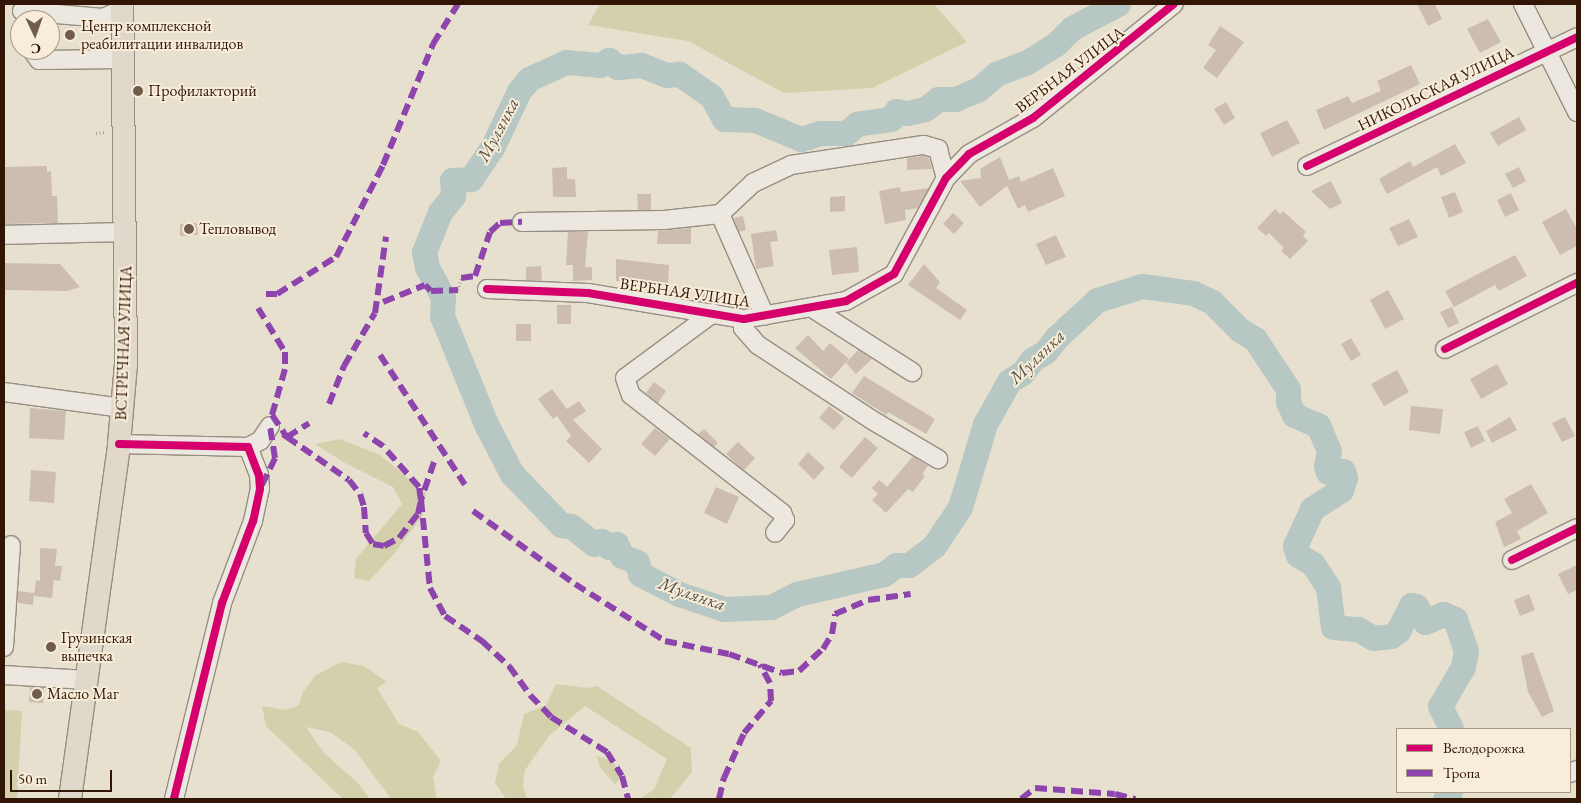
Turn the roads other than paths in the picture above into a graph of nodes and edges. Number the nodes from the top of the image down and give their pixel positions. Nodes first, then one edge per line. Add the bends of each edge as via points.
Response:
1 (1174, 4) edge
2 (1523, 4) edge
3 (121, 7) edge
4 (60, 15) edge
5 (1577, 37) edge
6 (1546, 51) junction
7 (122, 59) junction
8 (60, 60) edge
9 (1577, 112) edge
10 (1307, 166) dead end
11 (946, 178) junction
12 (720, 214) junction
13 (522, 222) dead end
14 (127, 232) junction
15 (4, 235) edge
16 (1577, 283) edge
17 (487, 289) dead end
18 (812, 308) junction
19 (713, 313) junction
20 (765, 316) junction
21 (744, 319) junction
22 (1445, 349) dead end
23 (912, 372) dead end
24 (4, 392) edge
25 (123, 408) junction
26 (270, 426) dead end
27 (119, 444) junction
28 (248, 447) junction
29 (938, 459) dead end
30 (1577, 528) edge
31 (775, 533) dead end
32 (11, 545) dead end
33 (1512, 560) dead end
34 (4, 647) edge
35 (4, 675) edge
36 (87, 680) junction
37 (70, 799) edge
38 (174, 799) edge

1 - 11 street, ВЕРБНАЯ УЛИЦА via 1033,118 969,154
2 - 6 street
3 - 4 street via 103,18
3 - 7 main road, ВСТРЕЧНАЯ УЛИЦА
5 - 6 street, НИКОЛЬСКАЯ УЛИЦА
6 - 9 street
6 - 10 street, НИКОЛЬСКАЯ УЛИЦА
7 - 8 street
7 - 14 main road, ВСТРЕЧНАЯ УЛИЦА
11 - 12 street via 938,149 924,145 791,165 753,183
11 - 18 street, ВЕРБНАЯ УЛИЦА via 894,274 846,301
12 - 13 street via 664,220
12 - 20 street, ВЕРБНАЯ УЛИЦА
14 - 15 street
14 - 25 main road, ВСТРЕЧНАЯ УЛИЦА via 127,354
16 - 22 street
17 - 19 street, ВЕРБНАЯ УЛИЦА via 588,293
18 - 20 street, ВЕРБНАЯ УЛИЦА
18 - 23 street
19 - 21 street, ВЕРБНАЯ УЛИЦА
19 - 31 street, ВЕРБНАЯ УЛИЦА via 625,378 631,396 782,513 785,520
20 - 21 street, ВЕРБНАЯ УЛИЦА
21 - 29 street, ВЕРБНАЯ УЛИЦА via 743,328 758,345
24 - 25 street
25 - 27 main road, ВСТРЕЧНАЯ УЛИЦА
26 - 28 street via 260,441
27 - 28 street
27 - 36 main road, ВСТРЕЧНАЯ УЛИЦА
28 - 38 street via 257,468 260,490 253,521 222,603
30 - 33 street
32 - 34 street
35 - 36 street
36 - 37 main road, ВСТРЕЧНАЯ УЛИЦА

